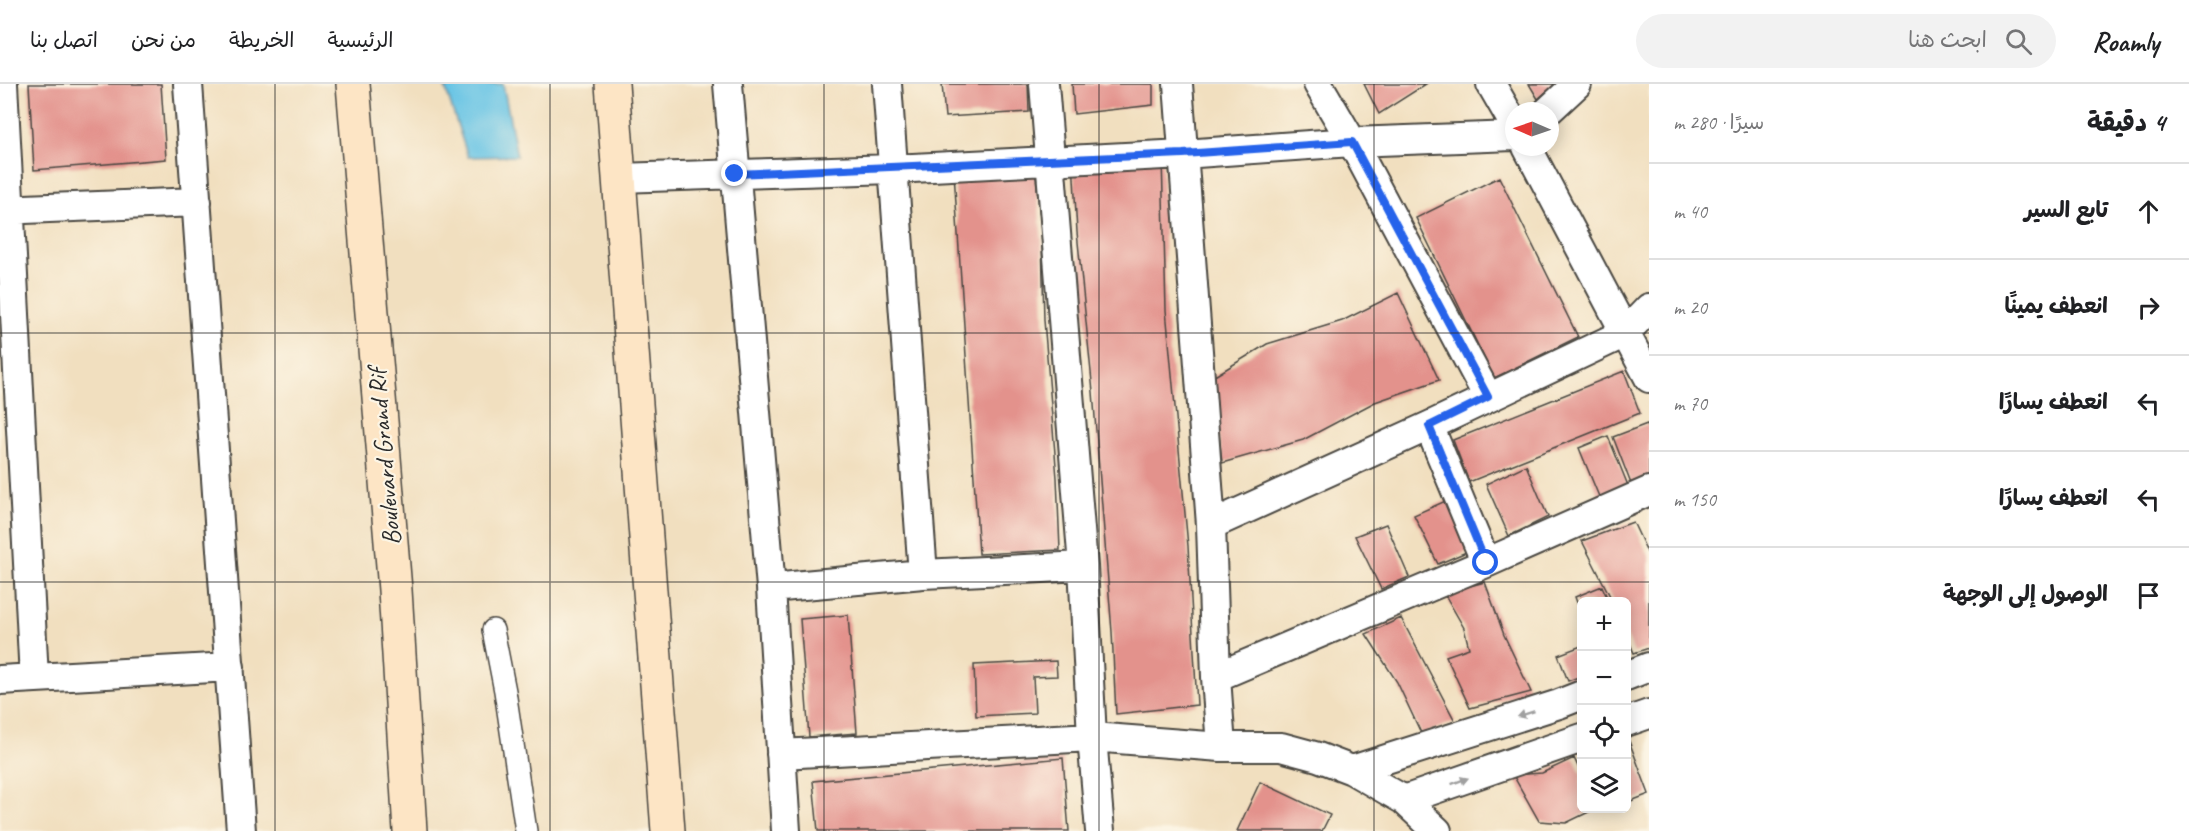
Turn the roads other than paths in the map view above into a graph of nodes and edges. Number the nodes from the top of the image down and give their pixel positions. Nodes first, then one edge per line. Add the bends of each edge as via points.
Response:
1 (3, 84) edge
2 (188, 84) edge
3 (353, 84) edge
4 (612, 84) edge
5 (728, 84) edge
6 (887, 84) edge
7 (1044, 84) edge
8 (1178, 84) edge
9 (1318, 84) edge
10 (1491, 84) edge
11 (1577, 84) edge
12 (1558, 102) edge
13 (1505, 108) edge
14 (1505, 136) edge
15 (1352, 142) junction
16 (1183, 154) junction
17 (1532, 156) edge
18 (1050, 161) junction
19 (893, 169) junction
20 (735, 174) junction
21 (619, 178) junction
22 (197, 202) junction
23 (5, 210) edge
24 (1649, 308) edge
25 (1624, 333) junction
26 (1649, 378) edge
27 (1488, 397) junction
28 (1429, 426) junction
29 (1649, 491) edge
30 (1211, 525) junction
31 (1486, 563) junction
32 (1083, 566) junction
33 (923, 574) junction
34 (771, 588) junction
35 (493, 630) dead end
36 (230, 666) junction
37 (1649, 668) edge
38 (1631, 674) edge
39 (1216, 677) junction
40 (34, 678) junction
41 (0, 680) edge
42 (1570, 699) edge
43 (1649, 714) edge
44 (1631, 720) edge
45 (1092, 737) junction
46 (1577, 739) edge
47 (1221, 747) junction
48 (781, 754) junction
49 (1352, 770) junction
50 (1404, 800) junction
51 (241, 831) edge
52 (410, 831) edge
53 (526, 831) edge
54 (668, 831) edge
55 (786, 831) edge
56 (1100, 831) edge
57 (1437, 831) edge

1 - 23 street
2 - 22 street
3 - 52 main road, Boulevard Grand Rif via 395,590
4 - 21 main road
5 - 20 street
6 - 19 street
7 - 18 street
8 - 16 street
9 - 15 street
10 - 13 street
11 - 12 street
14 - 15 street
15 - 16 street
15 - 27 street
16 - 18 street
16 - 30 street
17 - 25 street
18 - 19 street
18 - 32 street
19 - 20 street
19 - 33 street
20 - 21 street
20 - 34 street
21 - 54 main road
22 - 23 street
22 - 36 street
23 - 40 street
24 - 25 street
25 - 26 street
25 - 27 street
27 - 28 street
28 - 30 street
28 - 31 street
29 - 31 street
30 - 39 street
31 - 39 street
32 - 33 street
32 - 45 street
33 - 34 street
34 - 48 street
35 - 53 street
36 - 40 street
36 - 51 street
37 - 38 street
39 - 47 street
40 - 41 street
42 - 46 street
42 -> 49 street
43 - 44 street
45 - 47 street
45 - 48 street
45 - 56 street
50 -> 46 street
47 - 49 street via 1281,747
48 - 55 street
49 - 50 street
50 - 57 street

